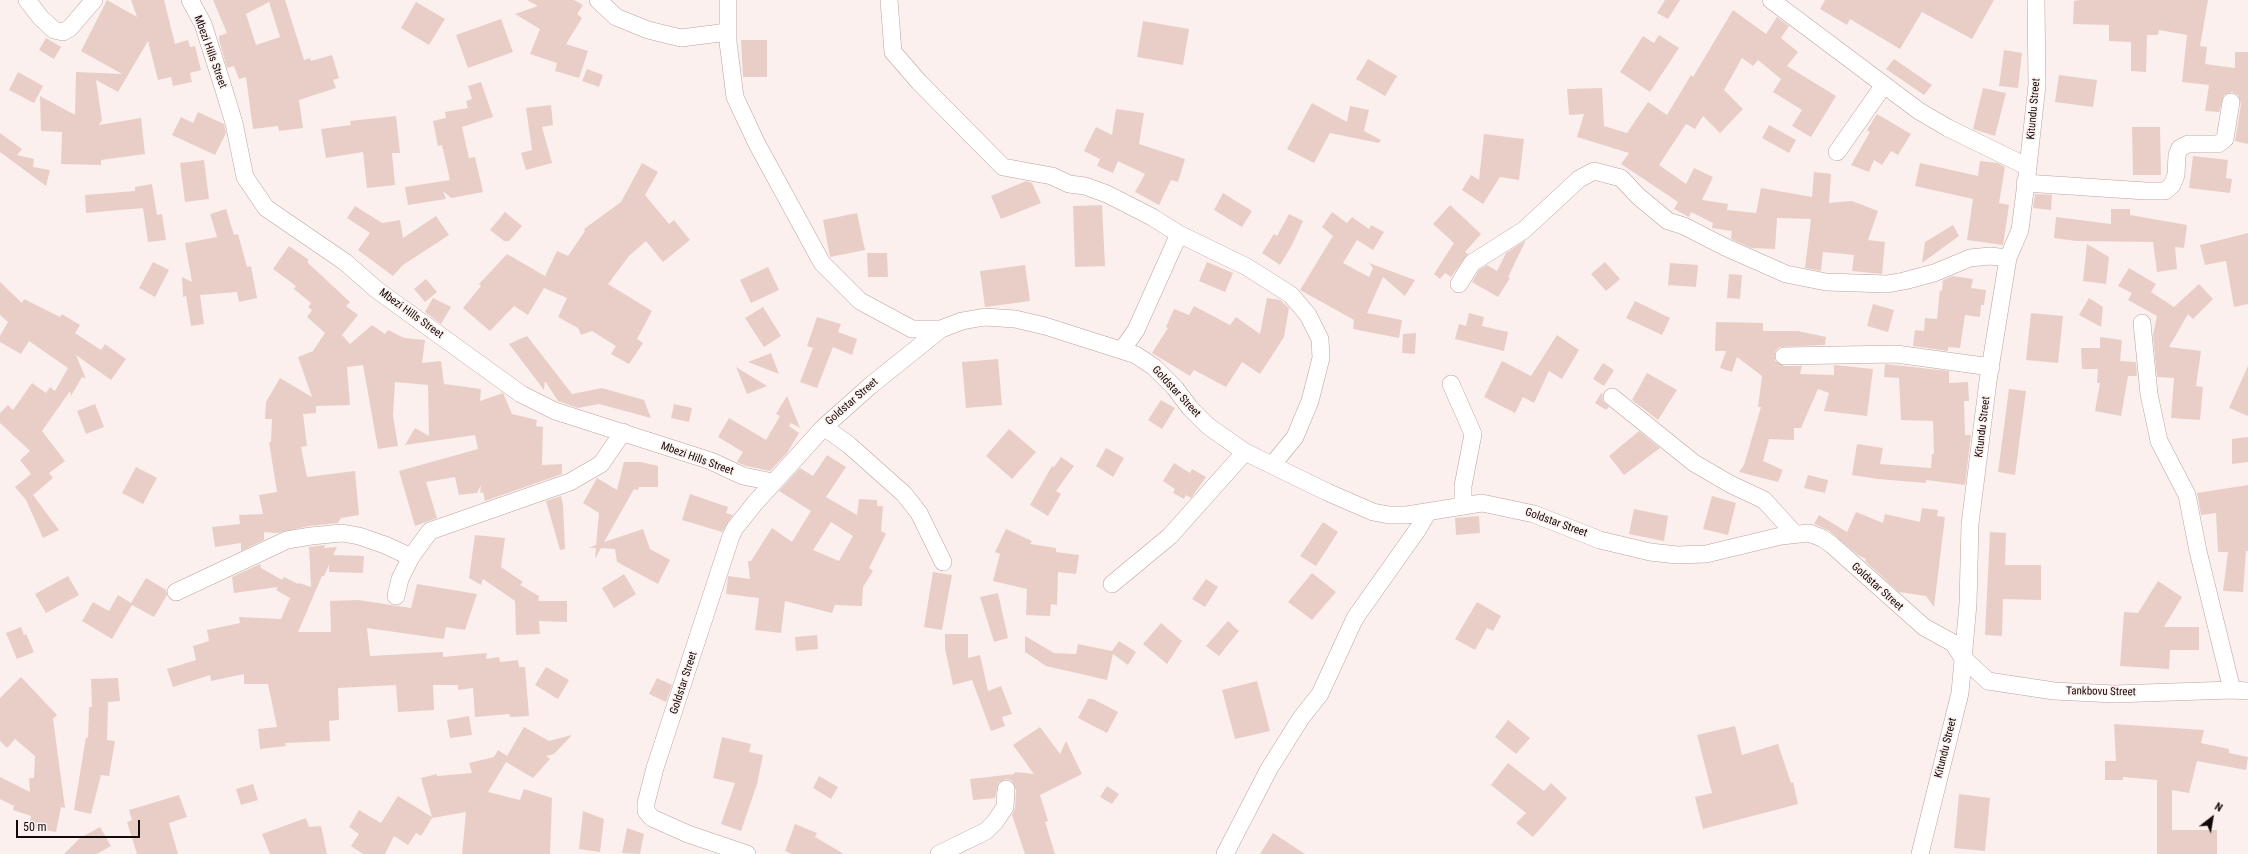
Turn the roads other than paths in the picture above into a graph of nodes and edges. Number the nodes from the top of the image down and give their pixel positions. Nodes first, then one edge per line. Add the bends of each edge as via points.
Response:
1 (27, 0) edge
2 (94, 0) edge
3 (190, 0) edge
4 (598, 0) edge
5 (728, 0) edge
6 (889, 0) edge
7 (1771, 0) edge
8 (2034, 1) edge
9 (728, 32) junction
10 (1884, 85) junction
11 (2231, 102) dead end
12 (1838, 152) dead end
13 (2027, 175) junction
14 (1179, 234) junction
15 (2008, 258) junction
16 (1459, 284) dead end
17 (2142, 323) dead end
18 (941, 329) junction
19 (1122, 350) junction
20 (1784, 356) dead end
21 (1991, 367) junction
22 (1451, 384) dead end
23 (1612, 397) dead end
24 (824, 427) junction
25 (623, 432) junction
26 (1245, 452) junction
27 (1273, 464) junction
28 (773, 482) junction
29 (1463, 506) junction
30 (1428, 512) junction
31 (1795, 534) junction
32 (411, 558) junction
33 (943, 562) dead end
34 (1112, 584) dead end
35 (176, 592) dead end
36 (396, 596) dead end
37 (1963, 658) junction
38 (2240, 690) edge
39 (1006, 789) dead end
40 (747, 854) edge
41 (939, 854) edge
42 (1225, 854) edge
43 (1920, 854) edge

1 - 2 street via 54,30 63,32 70,28
3 - 25 street, Mbezi Hills Street via 203,24 234,122 245,177 266,208 344,262 382,294 521,394 555,411
4 - 9 street via 616,17 648,30 680,38
5 - 9 street
6 - 14 street via 893,52 1003,167 1052,176 1068,184 1085,186 1107,194
7 - 10 street
8 - 13 street, Kitundu Street via 2037,85
9 - 18 street via 735,97 757,144 822,263 860,301 912,329
10 - 12 street
10 - 13 street via 1919,110
11 - 13 street via 2225,139 2218,144 2188,144 2180,148 2176,175 2172,185 2165,190 2146,191
13 - 15 street, Kitundu Street via 2020,230
14 - 19 street via 1136,330
14 - 27 street via 1247,267 1279,286 1300,304 1315,326 1320,339 1320,358 1310,401 1295,436
15 - 16 street via 1970,258 1934,273 1887,284 1826,282 1786,274 1668,221 1621,178 1594,171 1580,179 1524,230 1472,263
15 - 21 street, Kitundu Street
17 - 38 street via 2149,394 2159,441 2187,495 2198,551
18 - 19 street, Goldstar Street via 985,317 1015,319 1071,333
18 - 24 street, Goldstar Street
19 - 26 street, Goldstar Street via 1136,355 1154,367 1208,426
20 - 21 street via 1896,354
21 - 37 street, Kitundu Street via 1970,524 1968,604
22 - 29 street via 1471,424 1473,434 1463,486
23 - 31 street via 1694,462 1730,484 1764,500
24 - 28 street, Goldstar Street
24 - 33 street via 854,449 904,494 919,512
25 - 28 street, Mbezi Hills Street via 711,461 743,476
25 - 32 street via 601,464 570,482 430,531
26 - 27 street, Goldstar Street
26 - 34 street via 1170,536
27 - 30 street, Goldstar Street via 1373,512 1389,515
28 - 40 street, Goldstar Street via 731,536 655,768 646,803 646,811 652,818 688,834
29 - 30 street, Goldstar Street
29 - 31 street, Goldstar Street via 1482,504 1534,514 1600,540 1677,556 1706,554
30 - 42 street via 1356,618 1320,694 1301,718 1269,769
31 - 37 street, Goldstar Street via 1809,533 1822,538 1919,623 1953,643
32 - 35 street via 386,545 359,536 311,536 288,540
32 - 36 street via 400,579
37 - 38 street, Tankbovu Street via 1988,681 2054,691 2114,694
37 - 43 street, Kitundu Street via 1960,693
39 - 41 street via 1005,807 986,831

